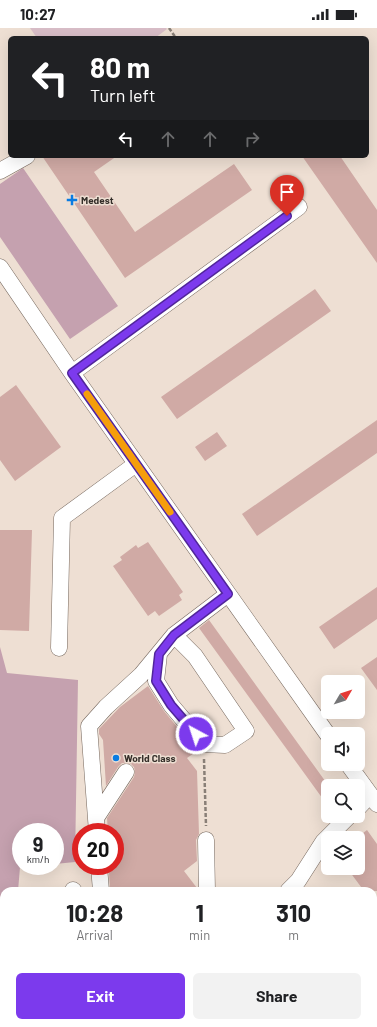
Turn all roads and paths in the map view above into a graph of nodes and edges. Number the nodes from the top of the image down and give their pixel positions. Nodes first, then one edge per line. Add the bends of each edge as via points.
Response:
1 (23, 158) edge
2 (0, 171) edge
3 (299, 207) dead end
4 (0, 267) edge
5 (72, 373) junction
6 (136, 464) junction
7 (228, 594) junction
8 (174, 635) junction
9 (59, 648) dead end
10 (159, 654) junction
11 (322, 727) edge
12 (204, 744) junction
13 (353, 771) edge
14 (126, 772) dead end
15 (374, 800) edge
16 (365, 804) edge
17 (96, 823) edge
18 (97, 823) edge
19 (342, 823) edge
20 (206, 840) joint
21 (100, 875) edge
22 (102, 887) edge
23 (207, 887) edge
24 (292, 887) edge

1 - 2 street
3 - 5 street
4 - 5 street
5 - 6 street
6 - 7 street
6 - 9 street via 62,518
7 - 8 street
7 - 11 street
8 - 10 street
8 - 12 street via 195,656 246,731 225,746
10 - 12 street via 156,681 171,705
10 - 17 street via 90,726
12 - 20 path
13 - 15 street
14 - 18 street
15 - 16 street
19 - 24 street via 323,842
20 - 23 street
21 - 22 street

